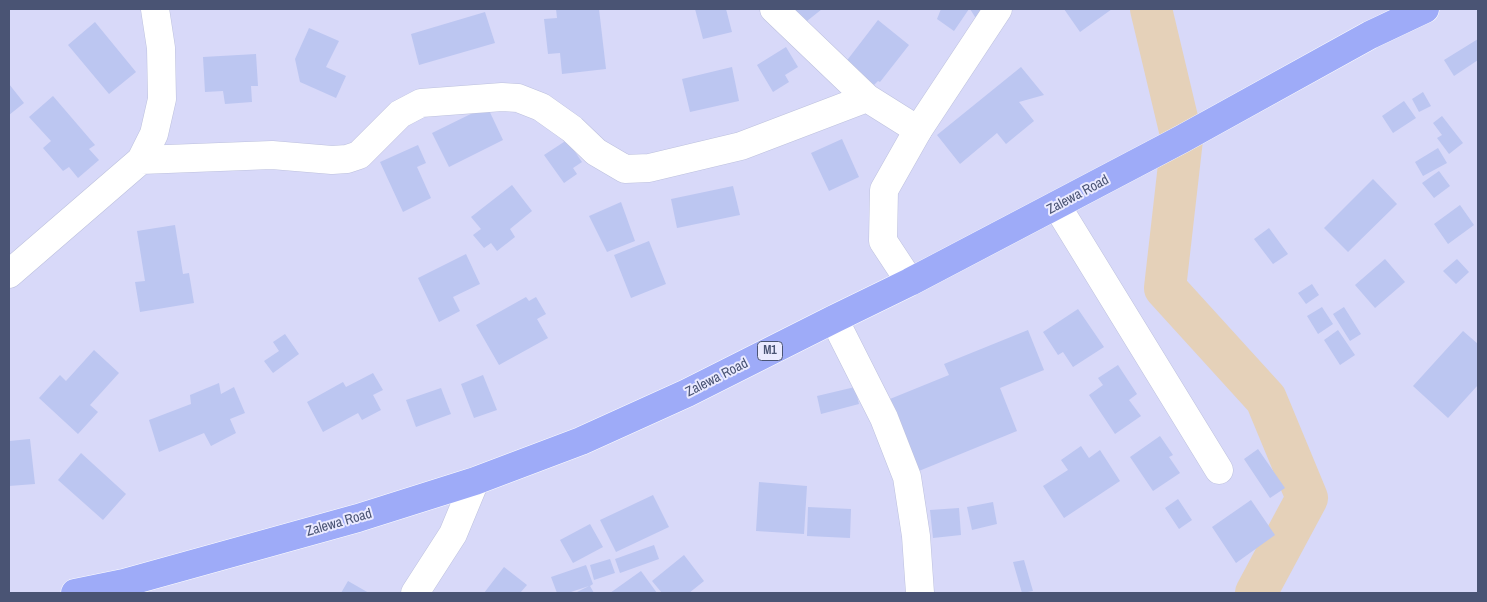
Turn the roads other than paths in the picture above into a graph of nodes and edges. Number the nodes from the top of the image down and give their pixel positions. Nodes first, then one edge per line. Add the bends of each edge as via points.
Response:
1 (155, 9) edge
2 (774, 9) edge
3 (998, 9) edge
4 (1425, 9) edge
5 (867, 98) junction
6 (918, 130) junction
7 (141, 160) junction
8 (1057, 206) junction
9 (9, 274) edge
10 (910, 282) junction
11 (834, 319) junction
12 (1219, 470) dead end
13 (475, 481) junction
14 (75, 593) edge
15 (415, 593) edge
16 (920, 593) edge

1 - 7 street via 161,48 162,99 154,134
2 - 5 street
3 - 6 street
4 - 8 highway, Zalewa Road / M1 via 1370,34
5 - 6 street
5 - 7 street via 741,146 649,168 625,169 596,152 572,129 541,107 518,98 502,97 421,103 400,114 359,154 347,159 272,155
6 - 10 street via 884,190 883,241
7 - 9 street
8 - 10 highway, Zalewa Road / M1
8 - 12 street
10 - 11 highway, Zalewa Road / M1
11 - 13 highway, Zalewa Road / M1 via 687,393 581,441
11 - 16 street via 884,418 907,476
13 - 14 highway, Zalewa Road / M1 via 358,518 124,583
13 - 15 street via 453,534

